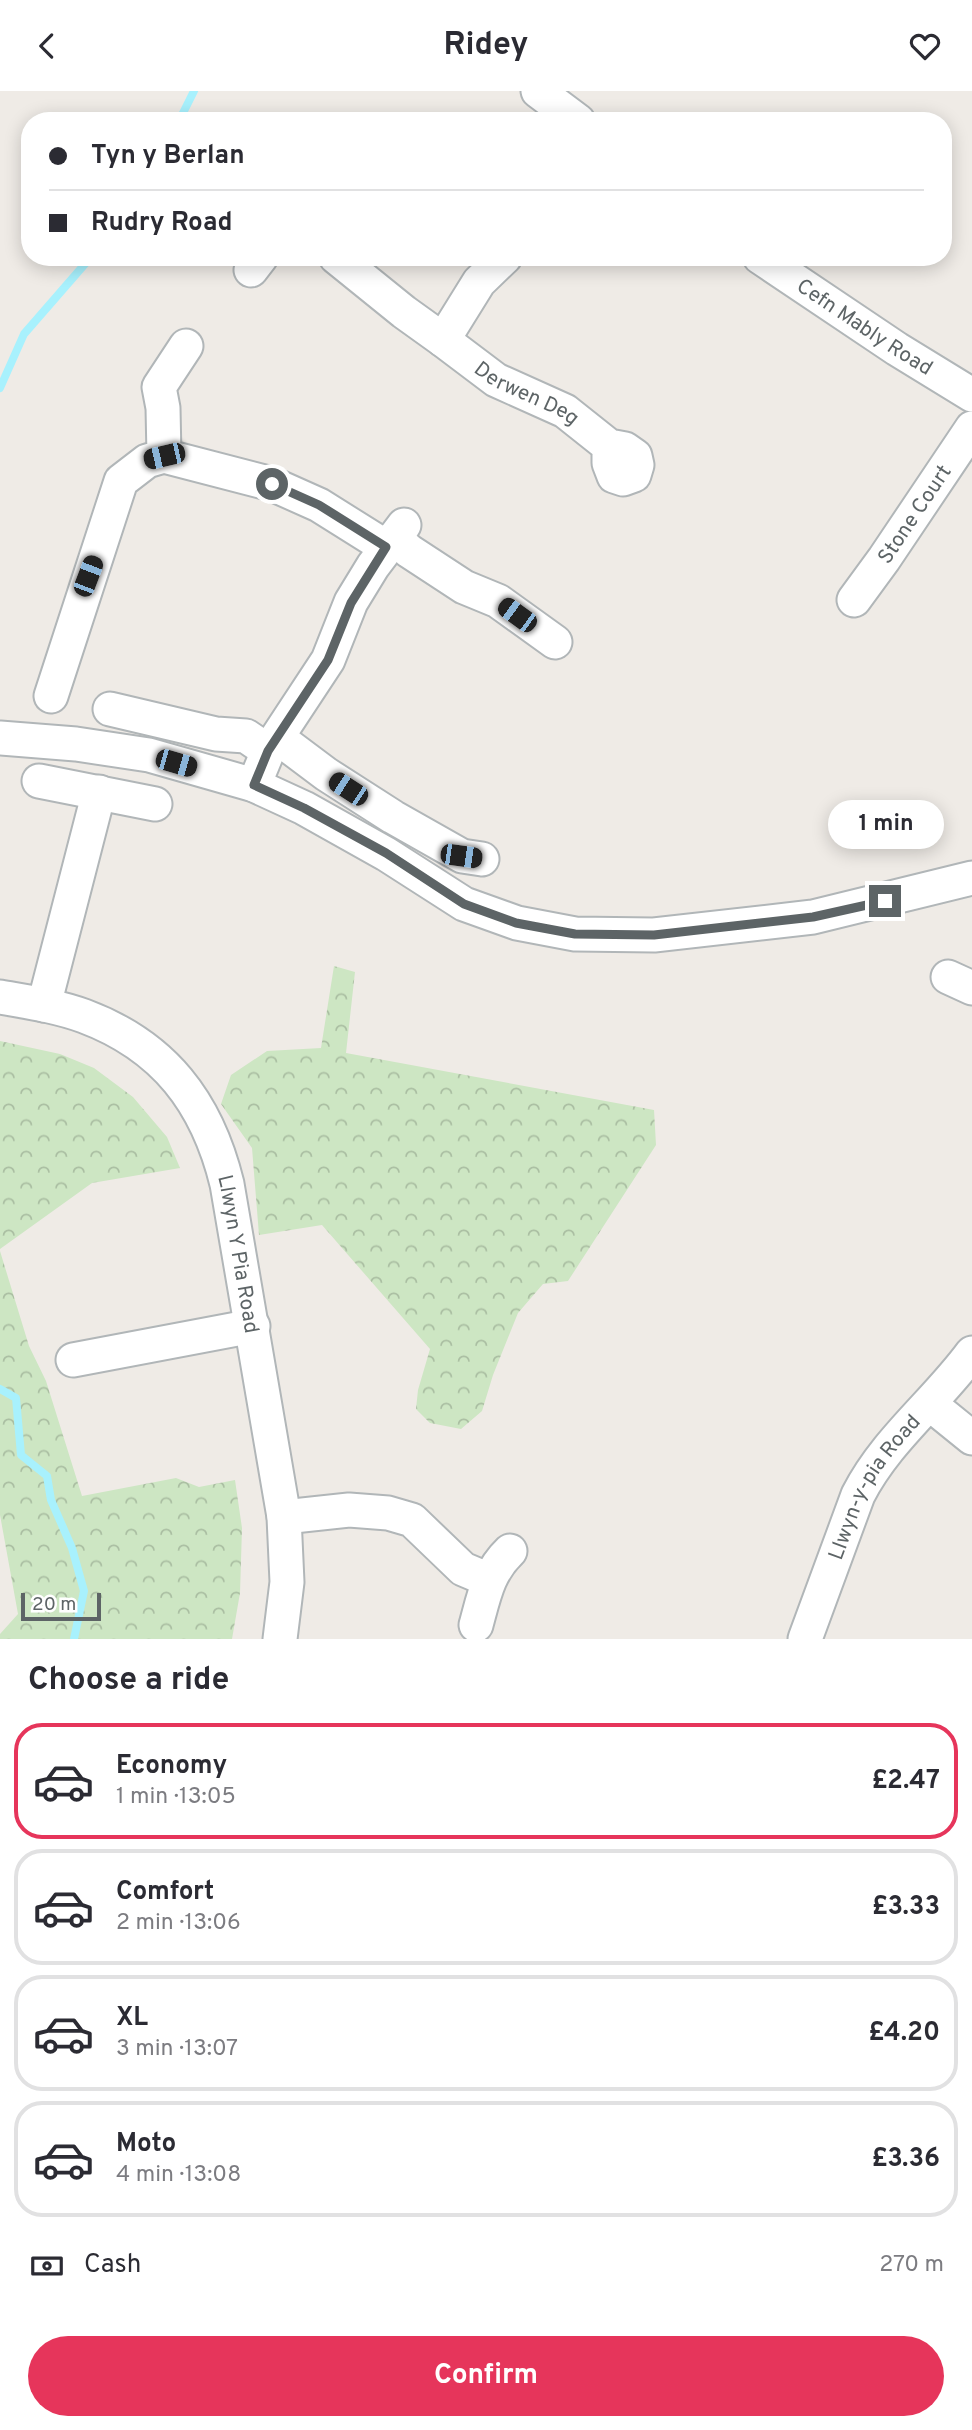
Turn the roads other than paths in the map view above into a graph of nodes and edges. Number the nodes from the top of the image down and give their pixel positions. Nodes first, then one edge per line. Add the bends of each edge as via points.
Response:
1 (538, 91) edge
2 (566, 112) edge
3 (348, 266) edge
4 (496, 266) edge
5 (773, 266) edge
6 (443, 340) junction
7 (186, 346) dead end
8 (972, 395) edge
9 (972, 428) edge
10 (609, 446) dead end
11 (164, 456) junction
12 (395, 537) junction
13 (854, 600) dead end
14 (555, 642) dead end
15 (51, 696) dead end
16 (110, 709) dead end
17 (0, 738) edge
18 (273, 744) junction
19 (39, 781) dead end
20 (254, 785) junction
21 (99, 792) junction
22 (155, 804) dead end
23 (482, 859) dead end
24 (972, 878) edge
25 (0, 997) edge
26 (44, 1005) junction
27 (253, 1327) junction
28 (972, 1353) edge
29 (74, 1360) dead end
30 (930, 1404) junction
31 (972, 1438) edge
32 (284, 1517) junction
33 (510, 1551) dead end
34 (489, 1580) junction
35 (476, 1625) dead end
36 (280, 1639) edge
37 (805, 1639) edge

1 - 2 street
3 - 6 street, Derwen Deg
4 - 6 street via 479,282
5 - 8 street, Cefn Mably Road
6 - 10 street, Derwen Deg via 496,380 565,411
7 - 11 street via 159,387
9 - 13 street, Stone Court
11 - 12 street via 272,484
11 - 15 street via 147,461 121,481
12 - 14 street via 409,551 464,587 498,601
12 - 18 street via 351,603 328,660
16 - 18 street
17 - 20 street via 149,755
18 - 20 street
18 - 23 street via 461,856
19 - 21 street
20 - 24 street via 386,853 464,904 516,923 575,934 654,935 813,917
21 - 22 street
21 - 26 street
25 - 26 street, Llwyn Y Pia Road
26 - 27 street, Llwyn Y Pia Road via 82,1015 137,1042 177,1077 193,1099 219,1152
27 - 29 street
27 - 32 street, Llwyn Y Pia Road
28 - 30 street, Llwyn-y-pia Road
30 - 31 street
30 - 37 street, Llwyn-y-pia Road via 867,1476
32 - 34 street via 349,1510 412,1520 463,1569
32 - 36 street, Llwyn Y Pia Road via 287,1582
33 - 34 street
34 - 35 street

